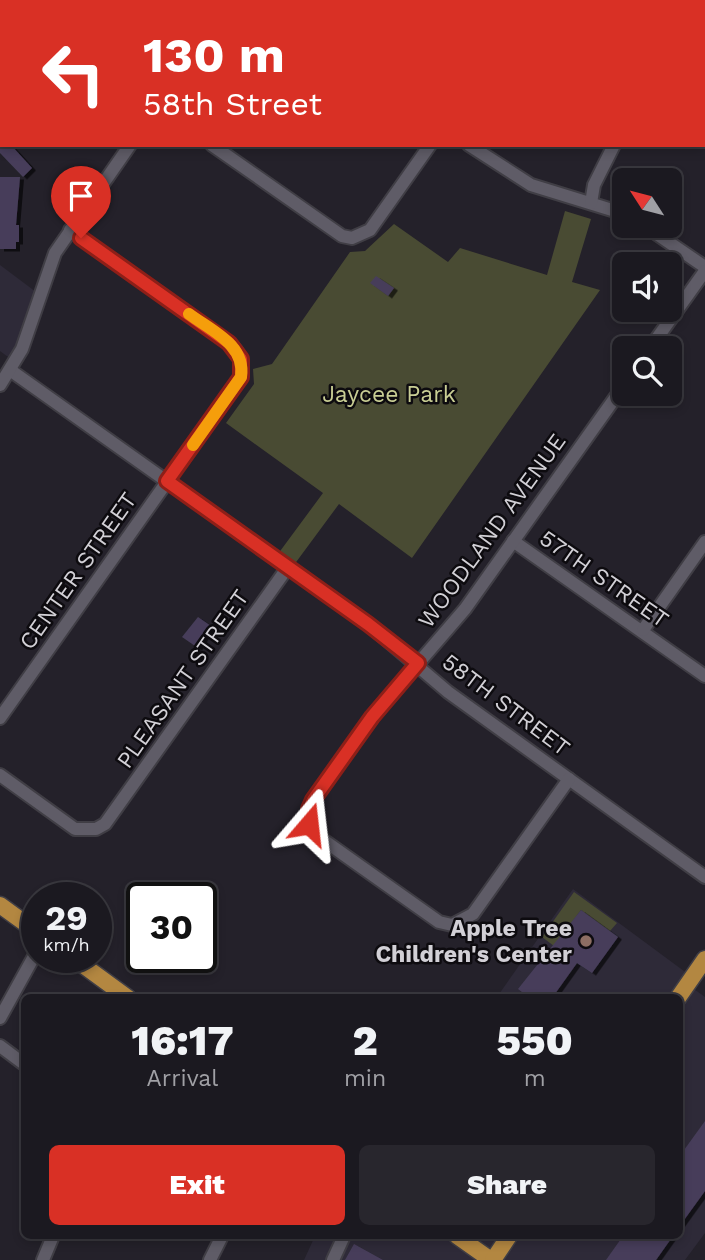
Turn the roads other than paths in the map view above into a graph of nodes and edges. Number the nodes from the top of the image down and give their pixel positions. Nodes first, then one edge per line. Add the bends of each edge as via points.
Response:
1 (129, 147) edge
2 (215, 147) edge
3 (429, 147) edge
4 (472, 147) edge
5 (613, 147) edge
6 (591, 203) junction
7 (612, 210) edge
8 (70, 230) junction
9 (662, 238) edge
10 (705, 269) edge
11 (658, 336) edge
12 (10, 370) junction
13 (0, 385) edge
14 (612, 402) edge
15 (167, 481) junction
16 (513, 541) junction
17 (705, 542) edge
18 (288, 566) junction
19 (643, 631) junction
20 (418, 663) junction
21 (705, 676) edge
22 (0, 718) edge
23 (0, 775) edge
24 (569, 779) junction
25 (705, 877) edge
26 (0, 905) edge
27 (21, 920) edge
28 (705, 959) edge
29 (25, 973) edge
30 (94, 973) edge
31 (123, 994) edge
32 (681, 994) edge
33 (0, 1018) edge
34 (0, 1046) edge
35 (21, 1062) edge
36 (52, 1239) edge
37 (220, 1239) edge
38 (343, 1239) edge
39 (461, 1239) edge
40 (507, 1239) edge
41 (43, 1260) edge
42 (210, 1260) edge
43 (333, 1260) edge
44 (492, 1260) edge

1 - 8 street
2 - 3 street via 342,236 352,238 370,230
4 - 6 street via 531,185
5 - 6 street via 594,185
6 - 7 street
8 - 12 street via 51,262 33,320
8 - 15 street, CENTER STREET via 229,343 241,359 241,377
9 - 10 street
10 - 11 street
12 - 13 street
12 - 15 street, 58TH STREET
14 - 16 street, WOODLAND AVENUE
15 - 18 street, 58TH STREET
15 - 22 street, CENTER STREET
16 - 19 street, 57TH STREET
16 - 20 street, WOODLAND AVENUE via 465,609
17 - 19 street
18 - 20 street, 58TH STREET
18 - 23 street, PLEASANT STREET via 112,817 96,829 75,829
19 - 21 street, 57TH STREET
20 - 24 street, 58TH STREET via 447,692
20 - 24 street, WOODLAND AVENUE via 372,717 313,800 308,817 313,831 444,924 460,924 473,914
24 - 25 street, 58TH STREET
26 - 27 main road
28 - 32 main road
29 - 33 street
30 - 31 main road
34 - 35 street
36 - 41 street
37 - 42 street
38 - 43 street
39 - 44 main road
40 - 44 main road

